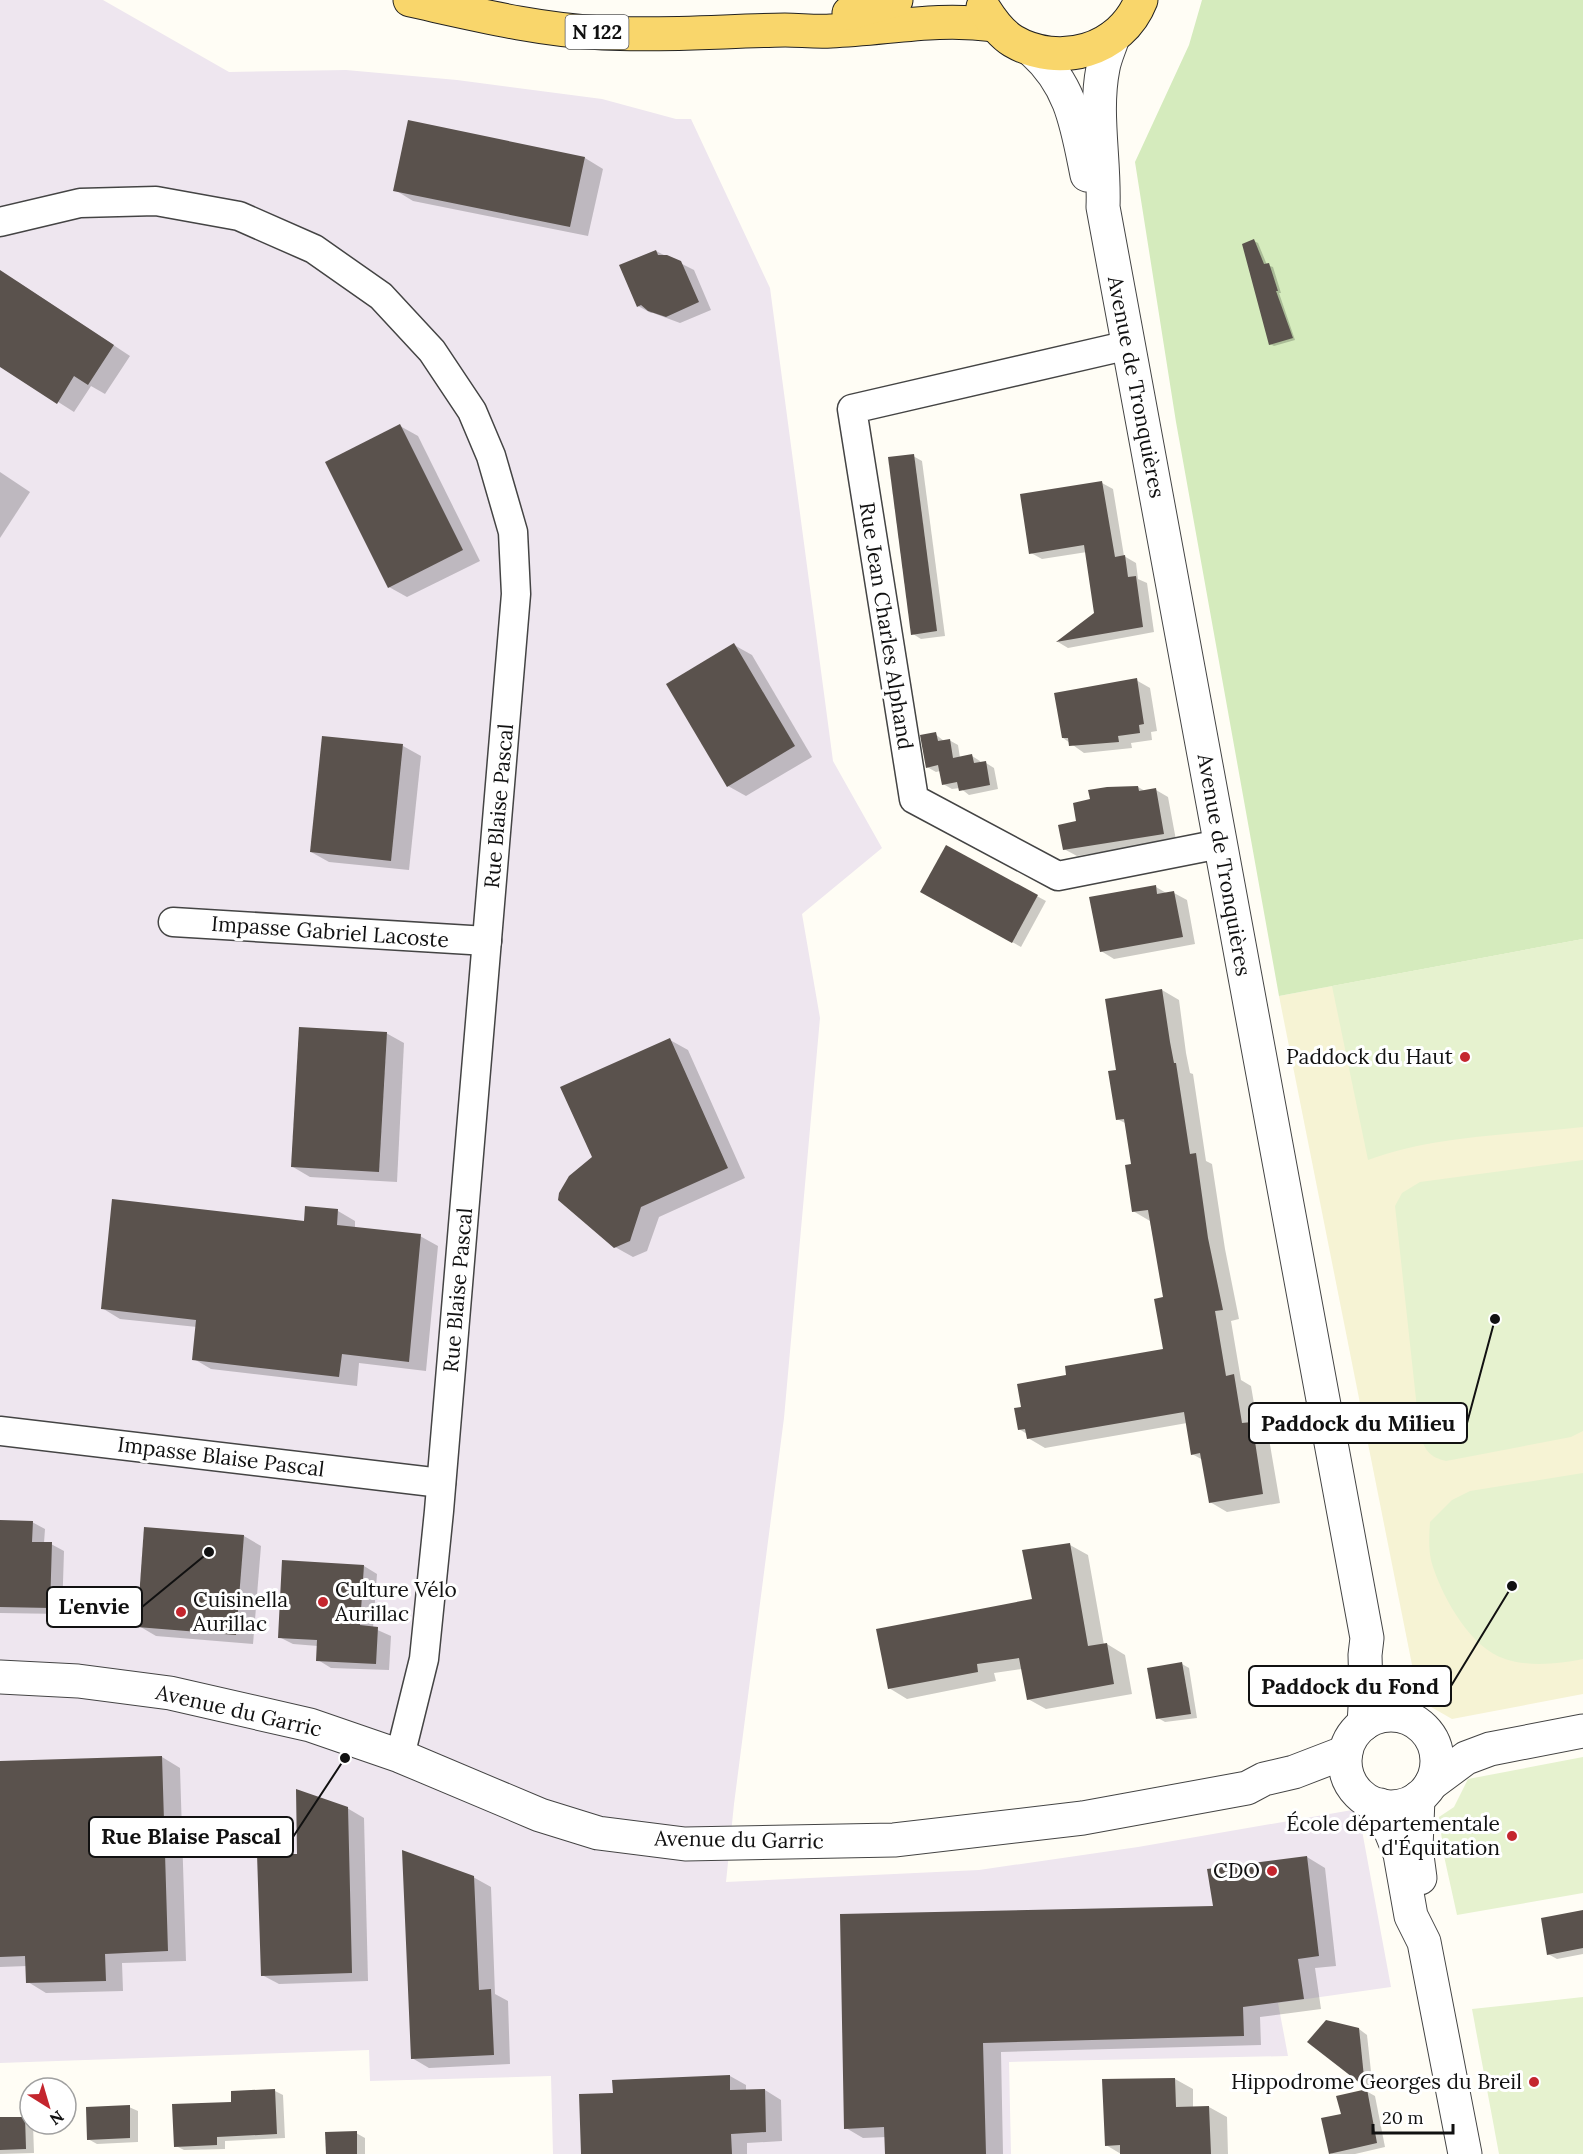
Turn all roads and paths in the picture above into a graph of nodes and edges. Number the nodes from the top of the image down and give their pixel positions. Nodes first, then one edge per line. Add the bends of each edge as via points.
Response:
1 (410, 0) edge
2 (896, 0) edge
3 (1141, 0) edge
4 (987, 12) edge
5 (786, 30) junction
6 (1113, 37) junction
7 (1033, 51) junction
8 (1102, 207) junction
9 (0, 222) edge
10 (1129, 345) junction
11 (1220, 844) junction
12 (173, 922) dead end
13 (487, 942) junction
14 (0, 1431) edge
15 (441, 1483) junction
16 (1367, 1638) junction
17 (0, 1677) edge
18 (1583, 1716) edge
19 (1364, 1724) junction
20 (1420, 1726) junction
21 (1583, 1731) edge
22 (1346, 1752) junction
23 (400, 1756) junction
24 (1247, 1788) junction
25 (1424, 1791) junction
26 (1370, 1799) junction
27 (1424, 1942) junction
28 (1465, 2154) edge

1 - 5 main road, N 122 via 500,20 602,33
2 - 5 main road, N 122
3 - 6 main road via 1127,24
4 - 5 main road, N 122 via 946,22 830,31
4 - 7 main road via 1011,40
6 - 7 main road via 1079,53 1055,55
6 - 8 street, Avenue de Tronquières via 1100,90
7 - 8 street via 1058,78 1067,97 1089,183
8 - 10 street, Avenue de Tronquières
9 - 13 street, Rue Blaise Pascal via 80,203 156,201 239,216 314,249 381,296 432,351 472,411 491,456 513,531 516,594
10 - 11 street, Avenue de Tronquières
10 - 11 street, Rue Jean Charles Alphand via 852,409 914,799 1058,876
11 - 16 street, Avenue de Tronquières
12 - 13 street, Impasse Gabriel Lacoste
13 - 15 street, Rue Blaise Pascal
14 - 15 street, Impasse Blaise Pascal
15 - 23 street, Rue Blaise Pascal via 424,1659
16 - 19 street, Avenue de Tronquières
16 - 20 street, Avenue de Tronquières via 1396,1702
17 - 23 street, Avenue du Garric via 78,1681 170,1693 310,1725
18 - 20 street via 1484,1735
19 - 20 street via 1375,1718 1399,1715
19 - 22 street
20 - 25 street via 1435,1746 1437,1759 1436,1772
21 - 25 street via 1490,1749 1466,1758
22 - 24 street, Avenue du Garric
22 - 26 street via 1350,1781
23 - 24 street, Avenue du Garric via 550,1818 598,1833 685,1844 894,1840 1083,1818
24 - 26 street, Avenue du Garric via 1264,1791 1323,1786
25 - 26 street via 1409,1803 1395,1806
25 - 27 street via 1416,1848 1426,1915
26 - 27 street via 1400,1854 1411,1916
27 - 28 street

